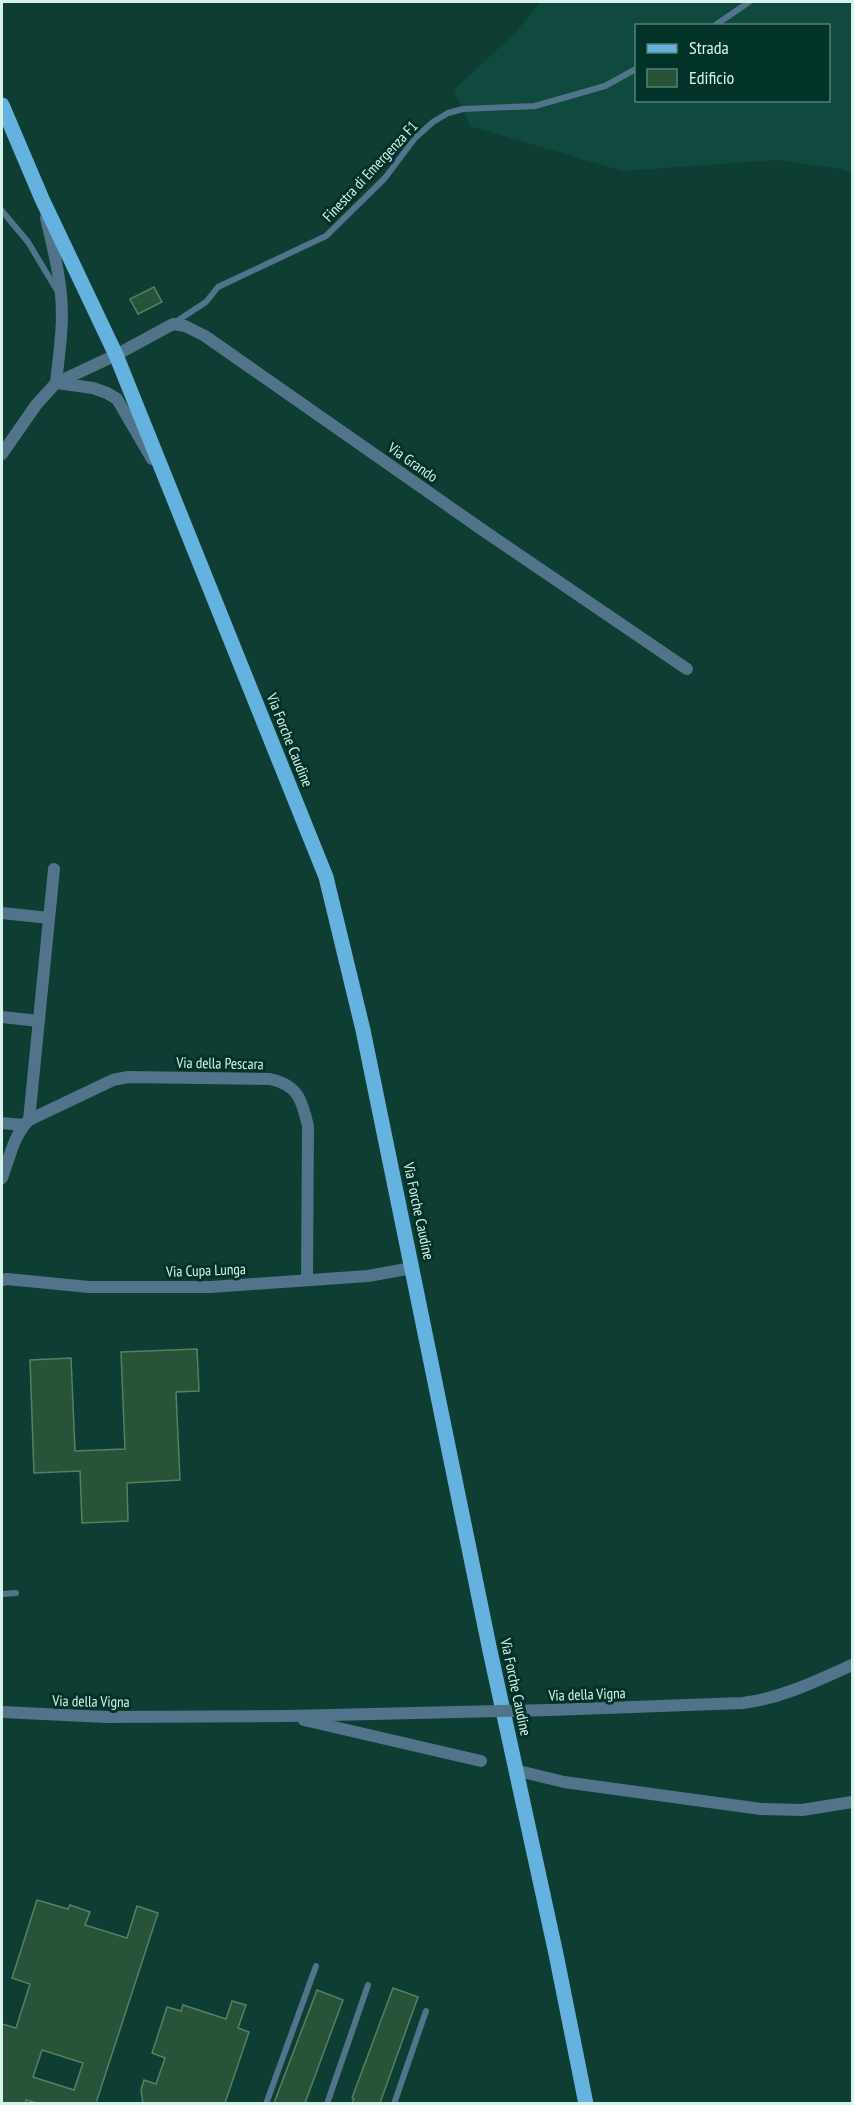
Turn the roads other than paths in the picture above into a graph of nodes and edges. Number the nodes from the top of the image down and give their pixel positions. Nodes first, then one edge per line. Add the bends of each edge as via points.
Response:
1 (749, 2) edge
2 (717, 24) edge
3 (635, 70) edge
4 (2, 105) edge
5 (6, 126) edge
6 (42, 199) junction
7 (2, 211) edge
8 (62, 297) junction
9 (173, 324) junction
10 (116, 355) junction
11 (56, 383) junction
12 (2, 454) edge
13 (170, 489) junction
14 (687, 669) dead end
15 (54, 869) dead end
16 (2, 913) edge
17 (49, 918) junction
18 (2, 1017) edge
19 (39, 1021) junction
20 (26, 1122) junction
21 (2, 1123) edge
22 (2, 1178) edge
23 (412, 1268) junction
24 (2, 1280) edge
25 (307, 1280) junction
26 (16, 1593) dead end
27 (2, 1594) edge
28 (852, 1665) edge
29 (2, 1712) edge
30 (288, 1716) junction
31 (482, 1761) dead end
32 (515, 1770) junction
33 (852, 1802) edge
34 (316, 1966) dead end
35 (368, 1986) dead end
36 (426, 2011) dead end
37 (266, 2103) edge
38 (327, 2103) edge
39 (394, 2103) edge
40 (586, 2103) edge

1 - 2 lane
3 - 9 lane, Finestra di Emergenza F1 via 605,86 535,106 448,113 415,138 385,178 326,236 218,286 206,302
4 - 5 main road, Via Forche Caudine
5 - 6 main road, Via Forche Caudine
6 - 8 street
6 - 10 main road, Via Forche Caudine
7 - 8 lane via 28,242
8 - 11 street
9 - 10 street
9 - 14 street, Via Grando via 205,336
10 - 11 street
10 - 13 main road, Via Forche Caudine
11 - 12 street
11 - 13 street via 93,388 117,399
13 - 23 main road, Via Forche Caudine via 326,877 363,1030
15 - 17 street
16 - 17 street
17 - 19 street
18 - 19 street
19 - 20 street
20 - 21 street
20 - 22 street
20 - 25 street, Via della Pescara via 128,1077 270,1079 289,1086 302,1101 308,1126
23 - 25 street, Via Cupa Lunga
23 - 32 main road, Via Forche Caudine
24 - 25 street, Via Cupa Lunga via 89,1287 211,1287
26 - 27 lane
28 - 30 street, Via della Vigna, bridge via 776,1697 743,1704
29 - 30 street, Via della Vigna via 106,1717
30 - 31 street, Via della Vigna
32 - 33 street via 564,1782 761,1809 802,1810
32 - 40 main road, Via Forche Caudine
34 - 37 lane
35 - 38 lane
36 - 39 lane

